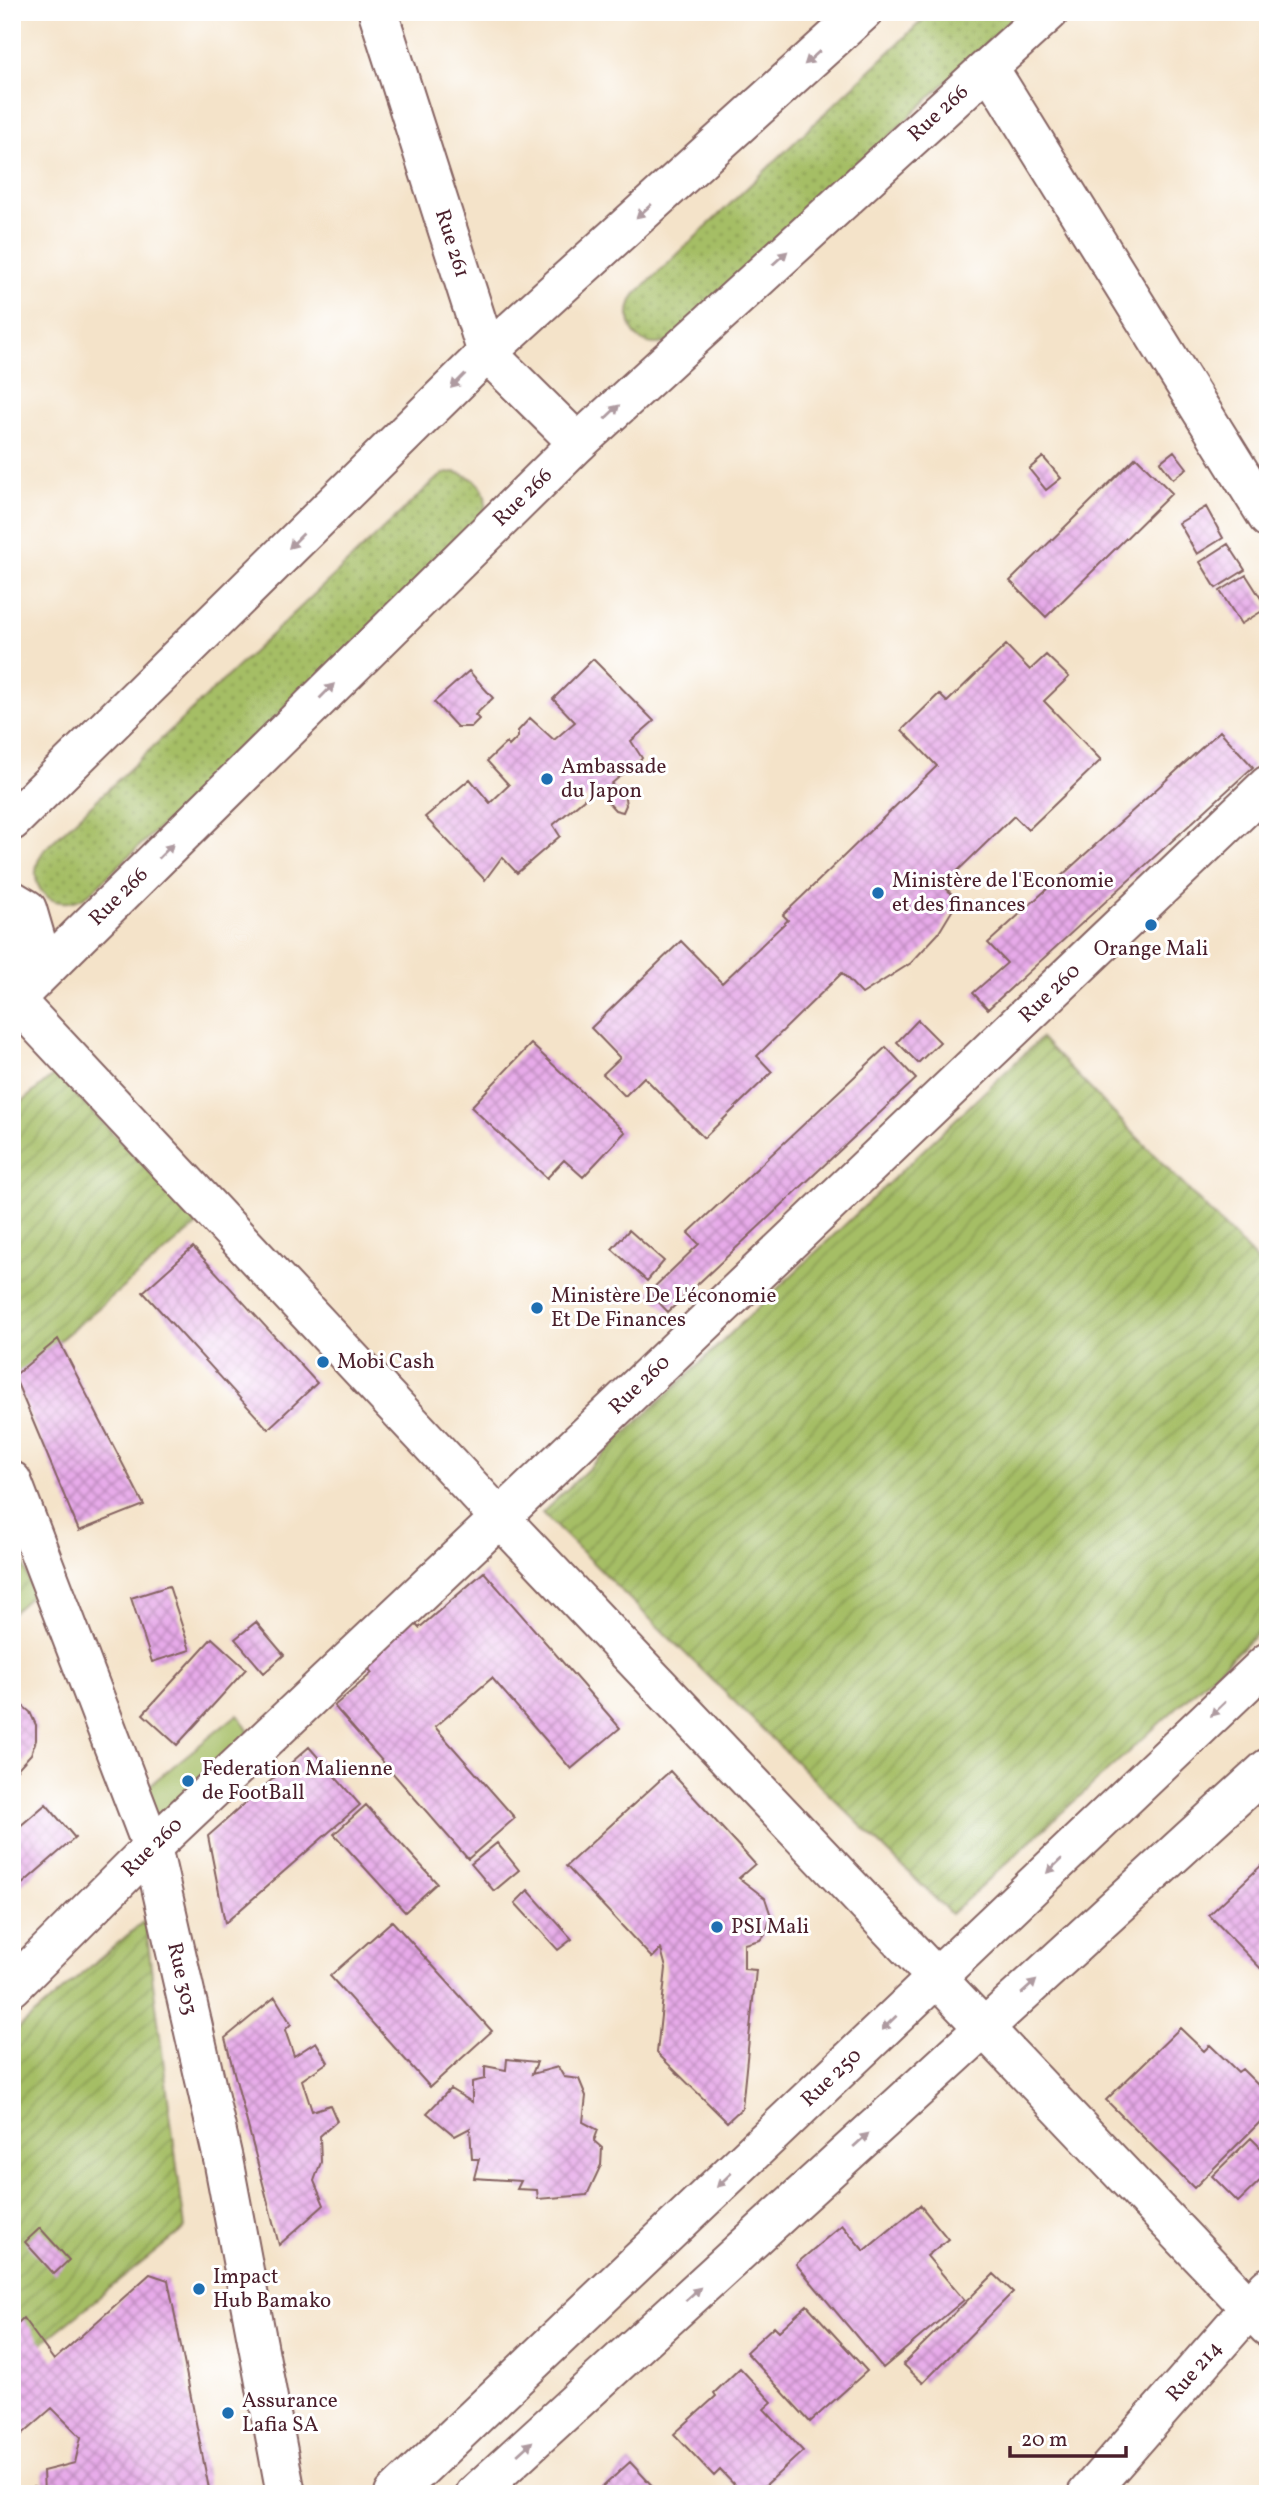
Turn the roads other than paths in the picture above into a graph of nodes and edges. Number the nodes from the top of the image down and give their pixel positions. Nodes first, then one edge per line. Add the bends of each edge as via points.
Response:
1 (378, 12) edge
2 (863, 12) edge
3 (1049, 12) edge
4 (989, 68) junction
5 (487, 353) junction
6 (578, 443) junction
7 (1268, 518) edge
8 (1268, 785) edge
9 (12, 821) edge
10 (12, 900) edge
11 (13, 1001) edge
12 (12, 1481) edge
13 (500, 1518) junction
14 (1268, 1662) edge
15 (1268, 1768) edge
16 (152, 1847) junction
17 (937, 1977) junction
18 (12, 1987) edge
19 (985, 2027) junction
20 (1261, 2307) edge
21 (286, 2494) edge
22 (394, 2494) edge
23 (475, 2494) edge
24 (1087, 2494) edge

1 - 5 street, Rue 261
2 -> 5 street
3 - 4 street, Rue 266
6 -> 4 street, Rue 266
4 - 7 street
5 - 6 street, Rue 261
5 -> 9 street
11 -> 6 street, Rue 266
8 - 13 street, Rue 260
10 - 11 street via 27,909 41,957
11 - 13 street
12 - 16 street, Rue 303
13 - 16 street, Rue 260
13 - 17 street
14 -> 17 street, Rue 250
19 -> 15 street
16 - 18 street, Rue 260
16 - 21 street, Rue 303 via 223,2158
17 - 19 street
17 -> 22 street, Rue 250
19 - 20 street
23 -> 19 street
20 - 24 street, Rue 214

